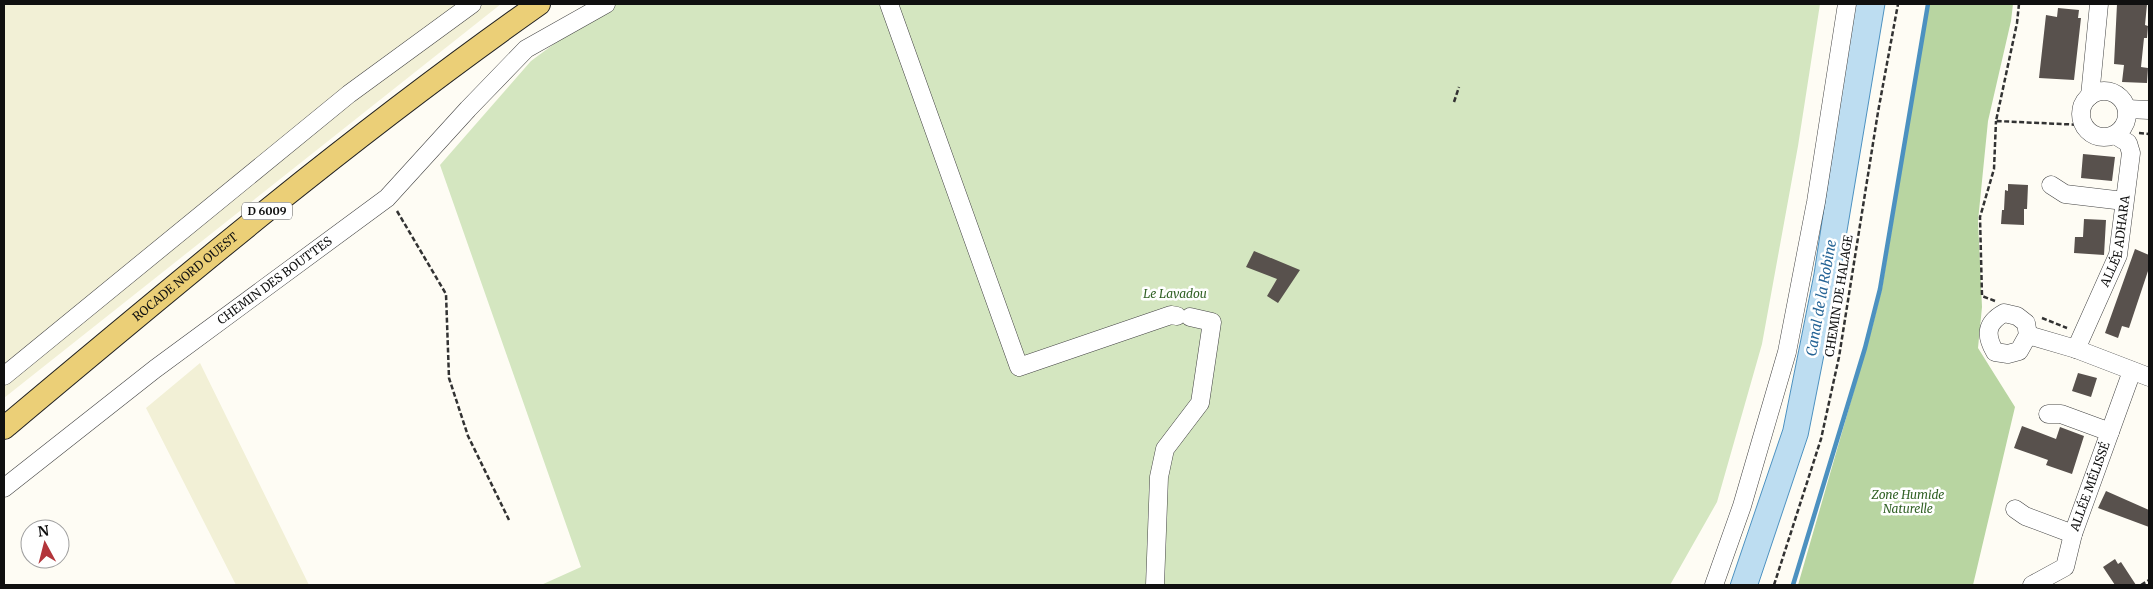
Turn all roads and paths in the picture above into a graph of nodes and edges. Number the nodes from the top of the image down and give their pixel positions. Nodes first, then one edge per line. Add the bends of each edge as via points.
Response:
1 (472, 4) edge
2 (539, 4) edge
3 (606, 4) edge
4 (889, 4) edge
5 (1847, 4) edge
6 (1898, 4) edge
7 (2019, 4) edge
8 (2100, 4) edge
9 (1459, 87) dead end
10 (2090, 96) junction
11 (1454, 102) dead end
12 (2127, 109) junction
13 (2149, 110) edge
14 (1996, 121) junction
15 (2083, 125) junction
16 (2115, 135) junction
17 (2051, 185) dead end
18 (387, 198) junction
19 (2124, 201) junction
20 (2003, 304) dead end
21 (2038, 317) dead end
22 (2028, 336) dead end
23 (2079, 341) junction
24 (2132, 371) junction
25 (4, 376) edge
26 (2149, 377) edge
27 (2048, 414) dead end
28 (4, 428) edge
29 (2110, 432) junction
30 (4, 488) edge
31 (2015, 509) dead end
32 (510, 520) dead end
33 (2072, 534) junction
34 (2149, 580) edge
35 (1155, 585) edge
36 (1714, 585) edge
37 (1774, 585) edge
38 (2032, 585) edge
39 (2141, 585) edge

1 - 25 street via 349,94
2 - 28 main road, ROCADE NORD OUEST / D 6009 via 351,144
3 - 18 street, CHEMIN DES BOUTTES via 526,49
4 - 35 street via 1019,367 1171,315 1212,322 1200,403 1164,449 1159,477
5 - 36 street via 1816,202 1787,352 1742,506
6 - 37 path, CHEMIN DE HALAGE via 1839,357 1821,439
7 - 14 path
8 - 10 street
9 - 11 path
10 - 12 street via 2107,91 2116,94
10 - 15 street via 2082,110
12 - 13 street
12 - 16 street via 2127,121
14 - 15 path
14 - 20 path via 1994,169 1980,217 1982,296
15 - 16 street via 2091,134 2103,138
16 - 19 street, ALLÉE ADHARA via 2128,143 2131,153
17 - 19 street via 2066,194
18 - 30 street, CHEMIN DES BOUTTES via 155,369
18 - 32 path via 446,294 449,378 468,436
19 - 23 street, ALLÉE ADHARA via 2118,255
21 - 23 path
22 - 23 street
23 - 24 street
24 - 26 street
24 - 29 street, ALLÉE MÉLISSÉ
27 - 29 street via 2061,414
29 - 33 street, ALLÉE MÉLISSÉ
31 - 33 street
33 - 38 street, ALLÉE MÉLISSÉ via 2065,567
34 - 39 path

